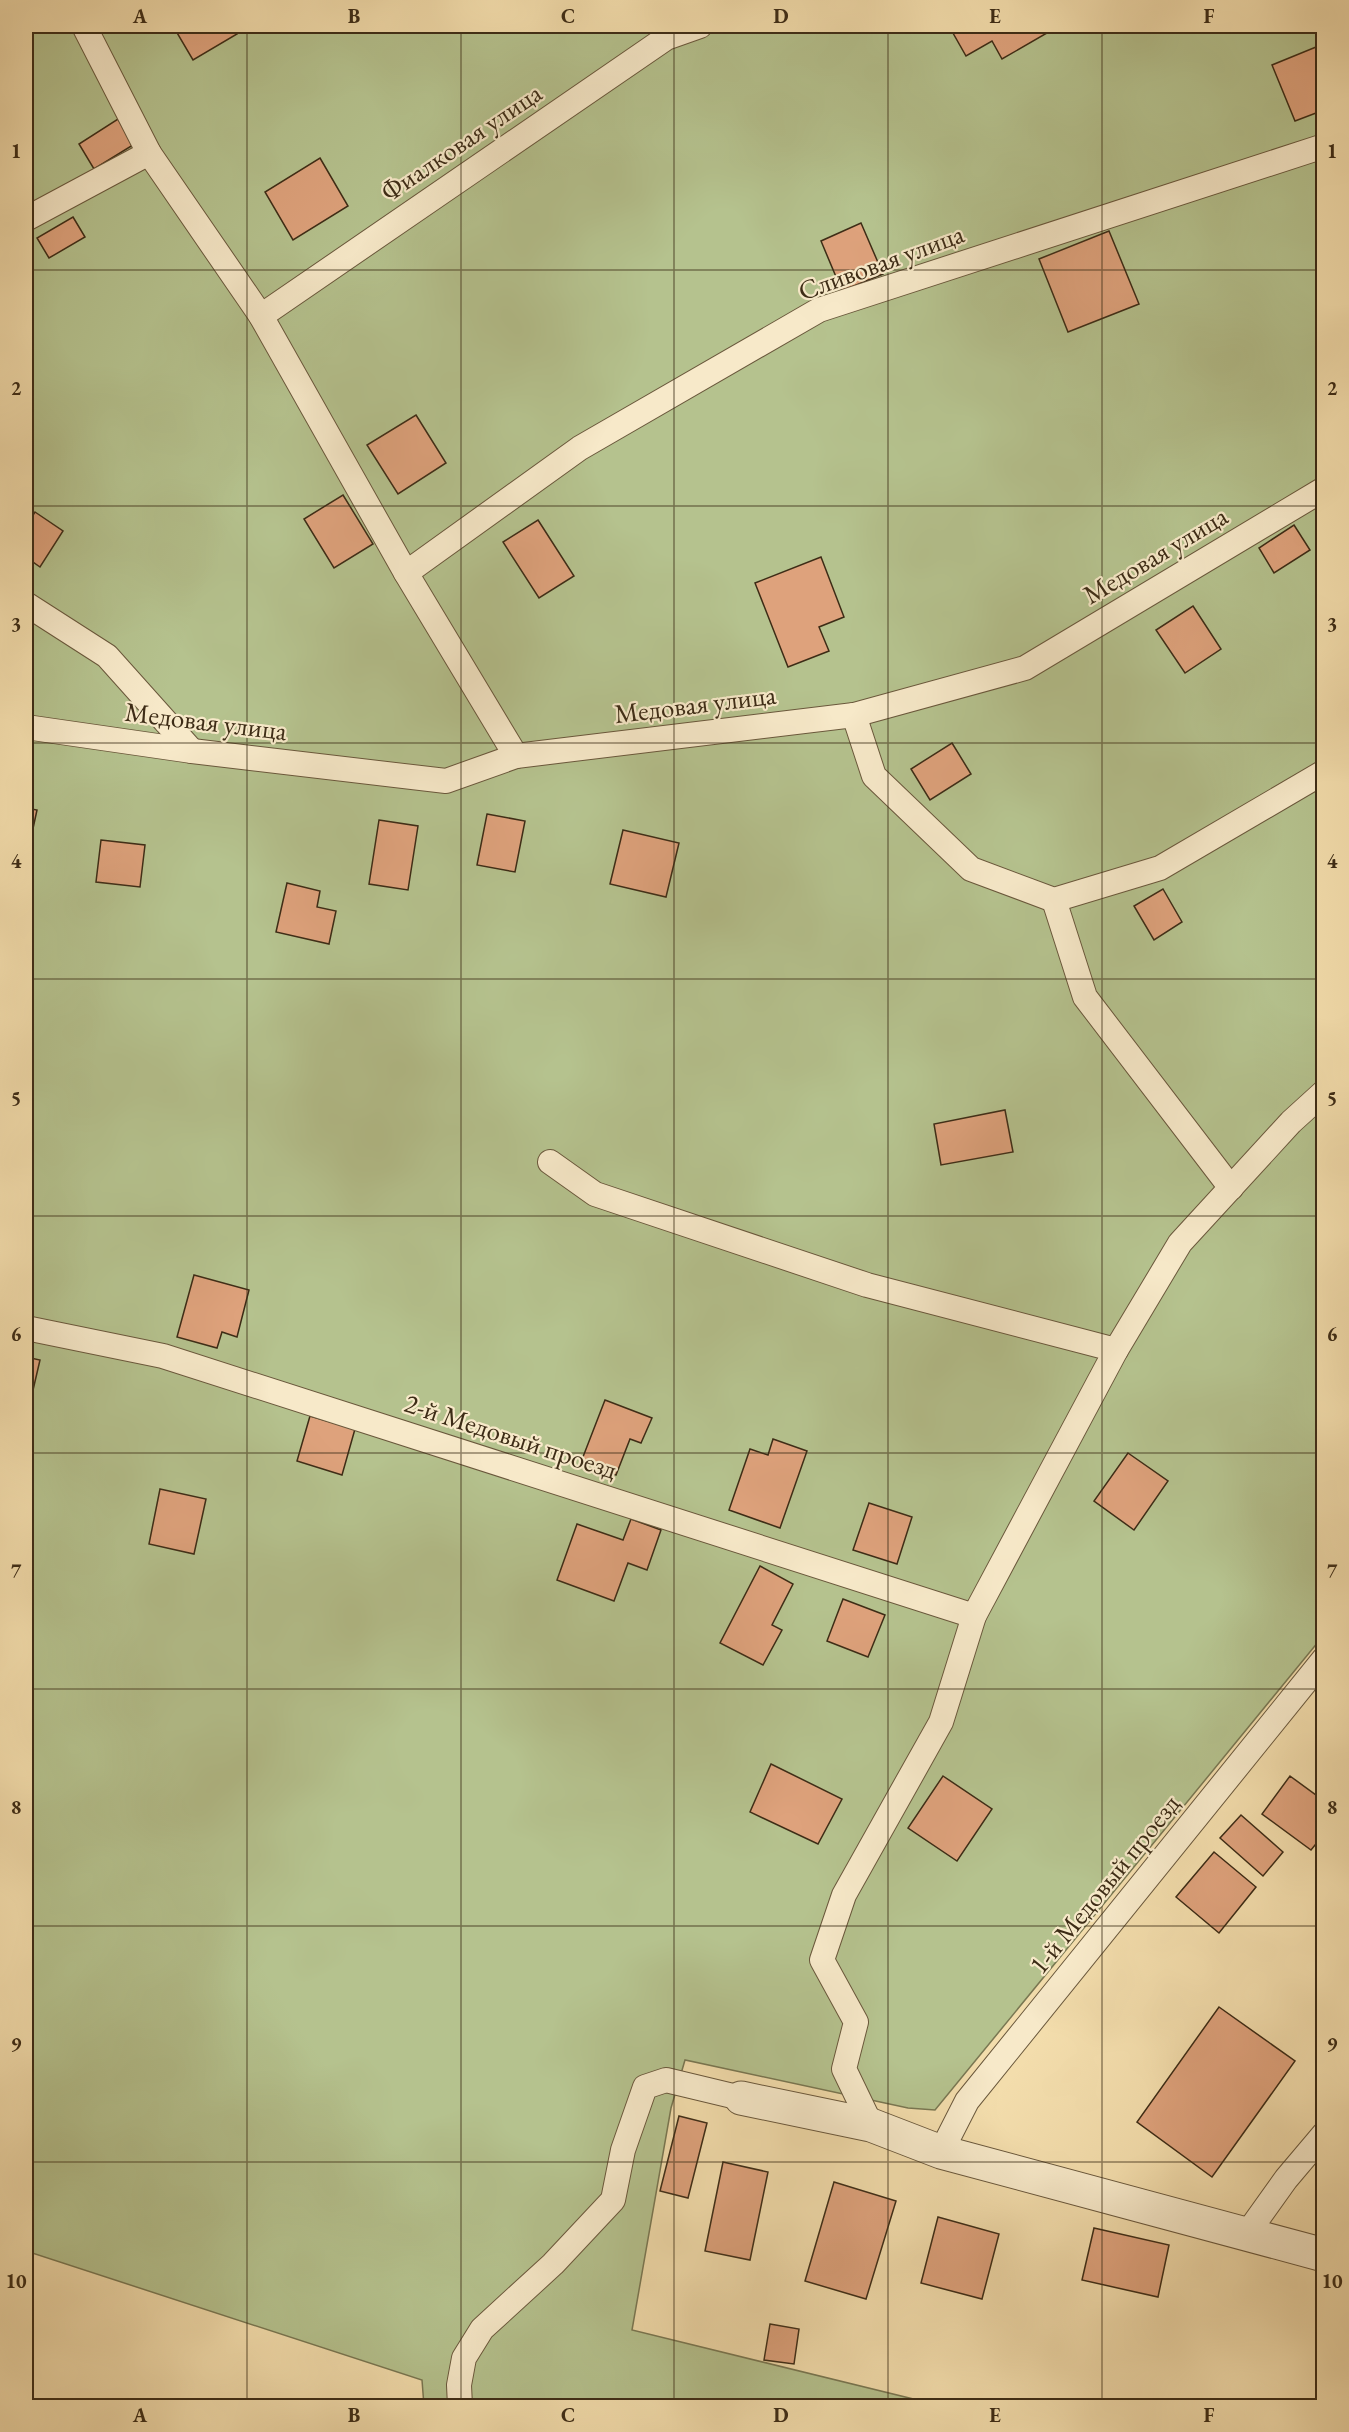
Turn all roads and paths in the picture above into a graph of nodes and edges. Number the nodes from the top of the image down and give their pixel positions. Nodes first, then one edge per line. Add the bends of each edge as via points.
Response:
1 (84, 26) edge
2 (700, 26) edge
3 (1323, 146) edge
4 (149, 153) junction
5 (26, 219) edge
6 (261, 316) junction
7 (1323, 489) edge
8 (406, 573) junction
9 (26, 604) edge
10 (854, 715) junction
11 (26, 727) edge
12 (192, 751) junction
13 (516, 756) junction
14 (1323, 772) edge
15 (1054, 900) junction
16 (1323, 1092) edge
17 (550, 1162) dead end
18 (1231, 1188) junction
19 (26, 1328) edge
20 (1116, 1350) junction
21 (974, 1616) junction
22 (1323, 1659) edge
23 (741, 2098) joint
24 (871, 2125) junction
25 (1323, 2134) edge
26 (941, 2152) junction
27 (1245, 2235) junction
28 (1323, 2255) edge
29 (460, 2406) edge

1 - 4 lane
2 - 6 lane, Фиалковая улица via 666,38
3 - 8 lane, Сливовая улица via 819,310 580,448
4 - 5 lane
4 - 6 lane
6 - 8 lane
7 - 10 lane, Медовая улица via 1024,668
8 - 13 lane
9 - 12 lane via 107,656
10 - 13 lane, Медовая улица
10 - 15 lane via 874,776 971,869
11 - 12 lane, Медовая улица
12 - 13 lane, Медовая улица via 446,781
14 - 15 lane via 1160,868
15 - 18 lane via 1085,997
16 - 18 lane
17 - 20 lane via 595,1194 856,1281
18 - 20 lane via 1180,1243
19 - 21 lane, 2-й Медовый проезд via 163,1356
20 - 21 lane
21 - 24 lane via 940,1722 844,1895 822,1960 856,2022 844,2069
22 - 26 lane, 1-й Медовый проезд via 967,2101
23 - 24 street
23 - 29 lane via 666,2080 645,2087 623,2150 613,2200 553,2265 482,2329 464,2358
24 - 26 street
25 - 27 lane
26 - 27 street
27 - 28 street

